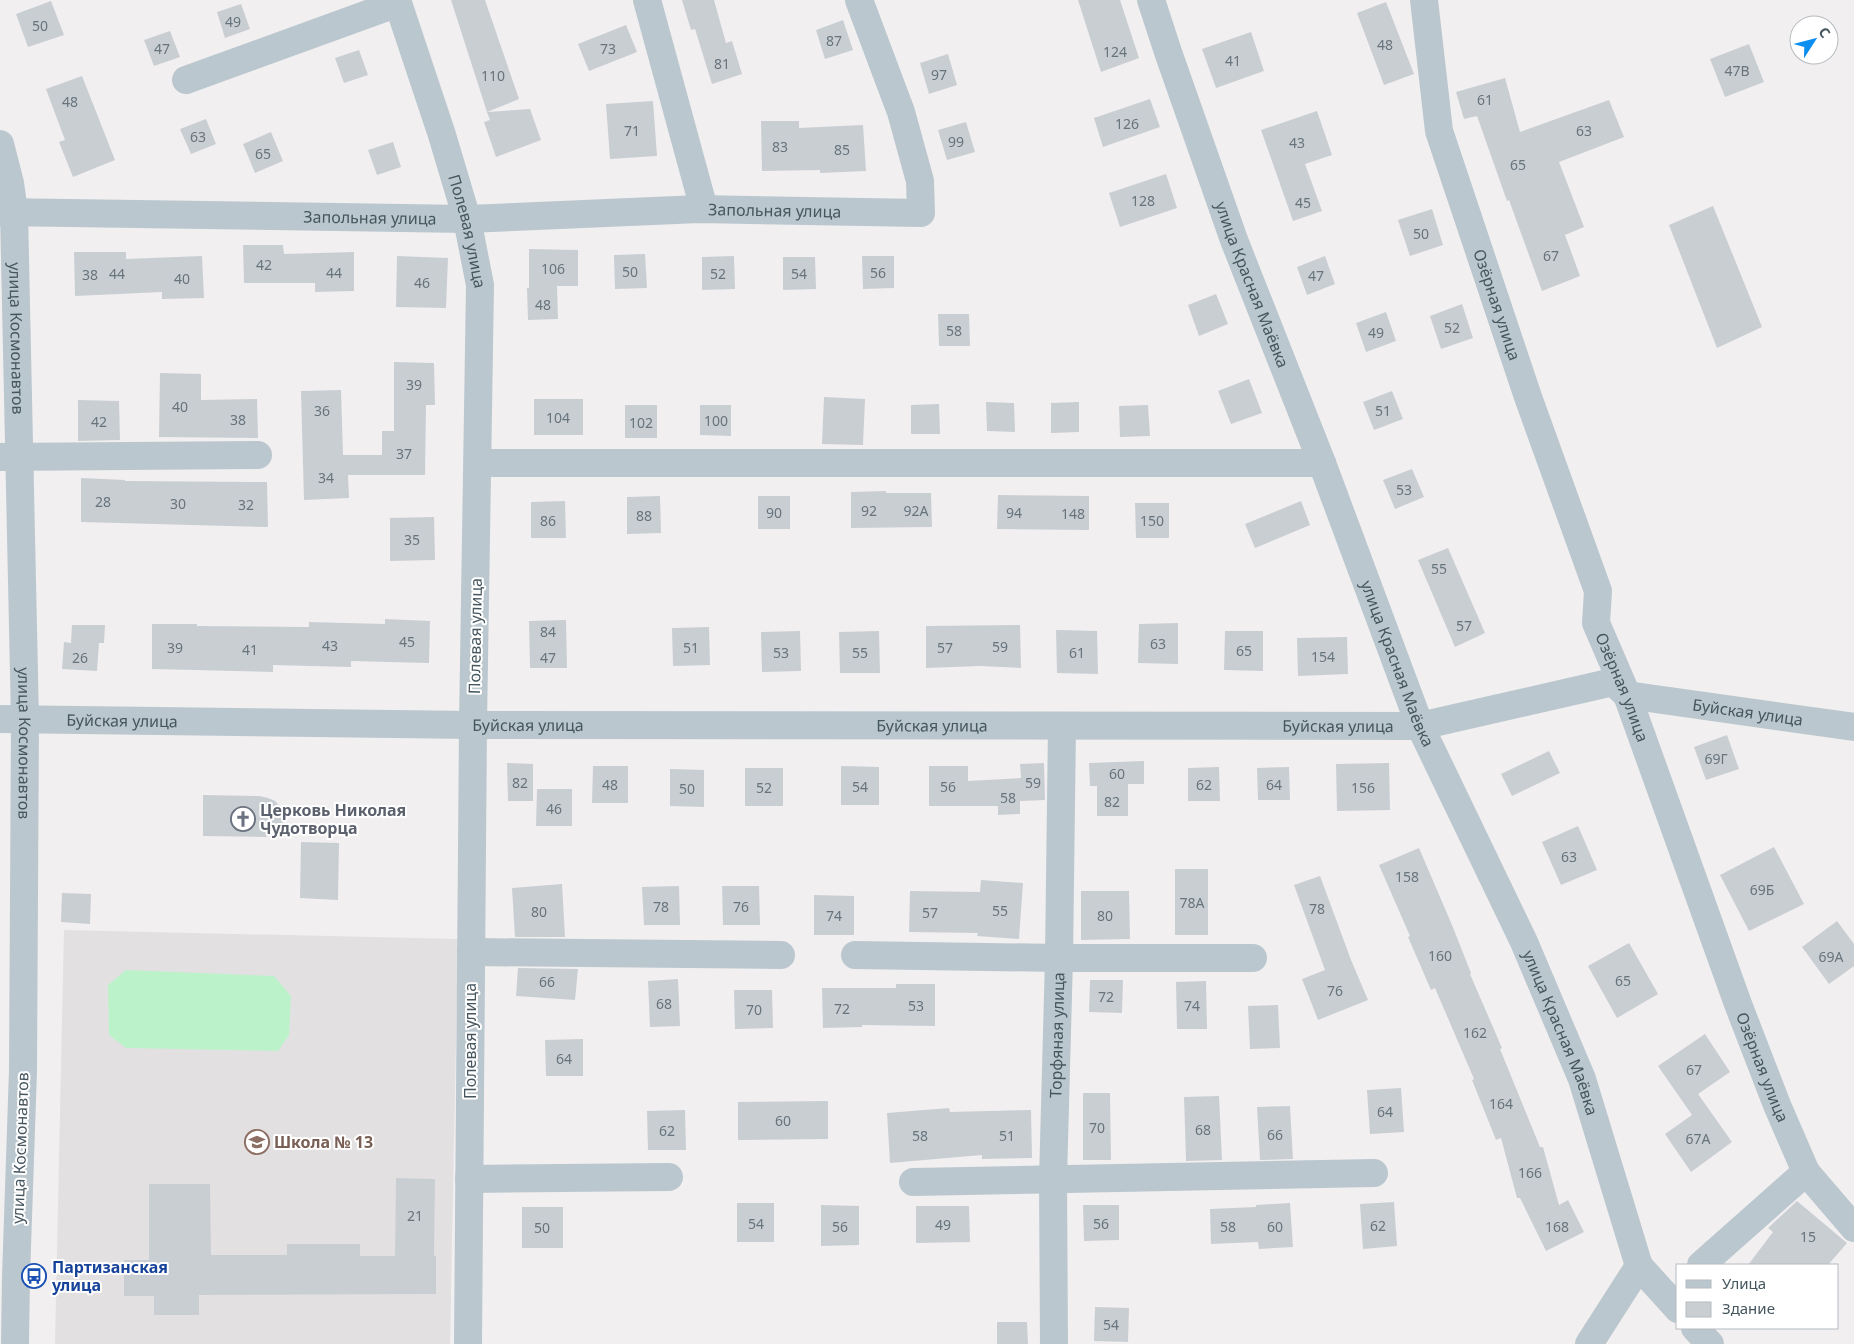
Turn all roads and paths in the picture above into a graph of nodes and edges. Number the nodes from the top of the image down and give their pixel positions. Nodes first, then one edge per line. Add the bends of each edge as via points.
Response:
1 (647, 0) edge
2 (859, 0) edge
3 (1151, 0) edge
4 (1424, 0) edge
5 (397, 2) edge
6 (186, 80) dead end
7 (0, 144) edge
8 (704, 209) junction
9 (7, 212) edge
10 (467, 219) junction
11 (258, 455) dead end
12 (10, 457) edge
13 (478, 463) junction
14 (1322, 463) junction
15 (1628, 695) junction
16 (13, 720) edge
17 (473, 725) junction
18 (1062, 726) junction
19 (1420, 726) junction
20 (1854, 728) edge
21 (471, 952) junction
22 (781, 955) dead end
23 (855, 955) dead end
24 (1059, 958) junction
25 (1253, 958) dead end
26 (12, 1070) edge
27 (1806, 1172) junction
28 (1374, 1173) dead end
29 (669, 1177) dead end
30 (469, 1179) junction
31 (1053, 1180) junction
32 (913, 1182) dead end
33 (1854, 1228) edge
34 (1702, 1264) edge
35 (1639, 1266) junction
36 (1674, 1297) edge
37 (1696, 1329) edge
38 (15, 1344) edge
39 (468, 1344) edge
40 (1054, 1344) edge
41 (1589, 1344) edge
42 (1710, 1344) edge

1 - 8 street
2 - 8 street, Запольная улица via 901,112 920,181 920,213
3 - 14 street, улица Красная Маёвка via 1234,240
4 - 15 street, Озёрная улица via 1439,131 1528,397 1598,590 1596,622
5 - 6 street
5 - 10 street, Полевая улица
7 - 9 street, улица Космонавтов via 10,183
8 - 10 street, Запольная улица
9 - 10 street, Запольная улица
9 - 12 street, улица Космонавтов
10 - 13 street, Полевая улица via 480,284
11 - 12 street
12 - 16 street, улица Космонавтов
13 - 14 street
13 - 17 street, Полевая улица
14 - 19 street, улица Красная Маёвка
15 - 19 street, Буйская улица via 1613,682
15 - 20 street, Буйская улица
15 - 27 street, Озёрная улица via 1738,1004
16 - 17 street, Буйская улица
16 - 26 street, улица Космонавтов
17 - 18 street, Буйская улица
17 - 21 street, Полевая улица
18 - 19 street, Буйская улица
18 - 24 street, Торфяная улица
19 - 35 street, улица Красная Маёвка via 1524,942 1582,1079
21 - 22 street
21 - 30 street, Полевая улица
23 - 24 street
24 - 25 street
24 - 31 street, Торфяная улица
26 - 38 street, улица Космонавтов
27 - 33 street, Озёрная улица
27 - 34 street
28 - 31 street
29 - 30 street
30 - 39 street, Полевая улица
31 - 32 street
31 - 40 street, Торфяная улица
35 - 36 street, улица Красная Маёвка
35 - 41 street
37 - 42 street

